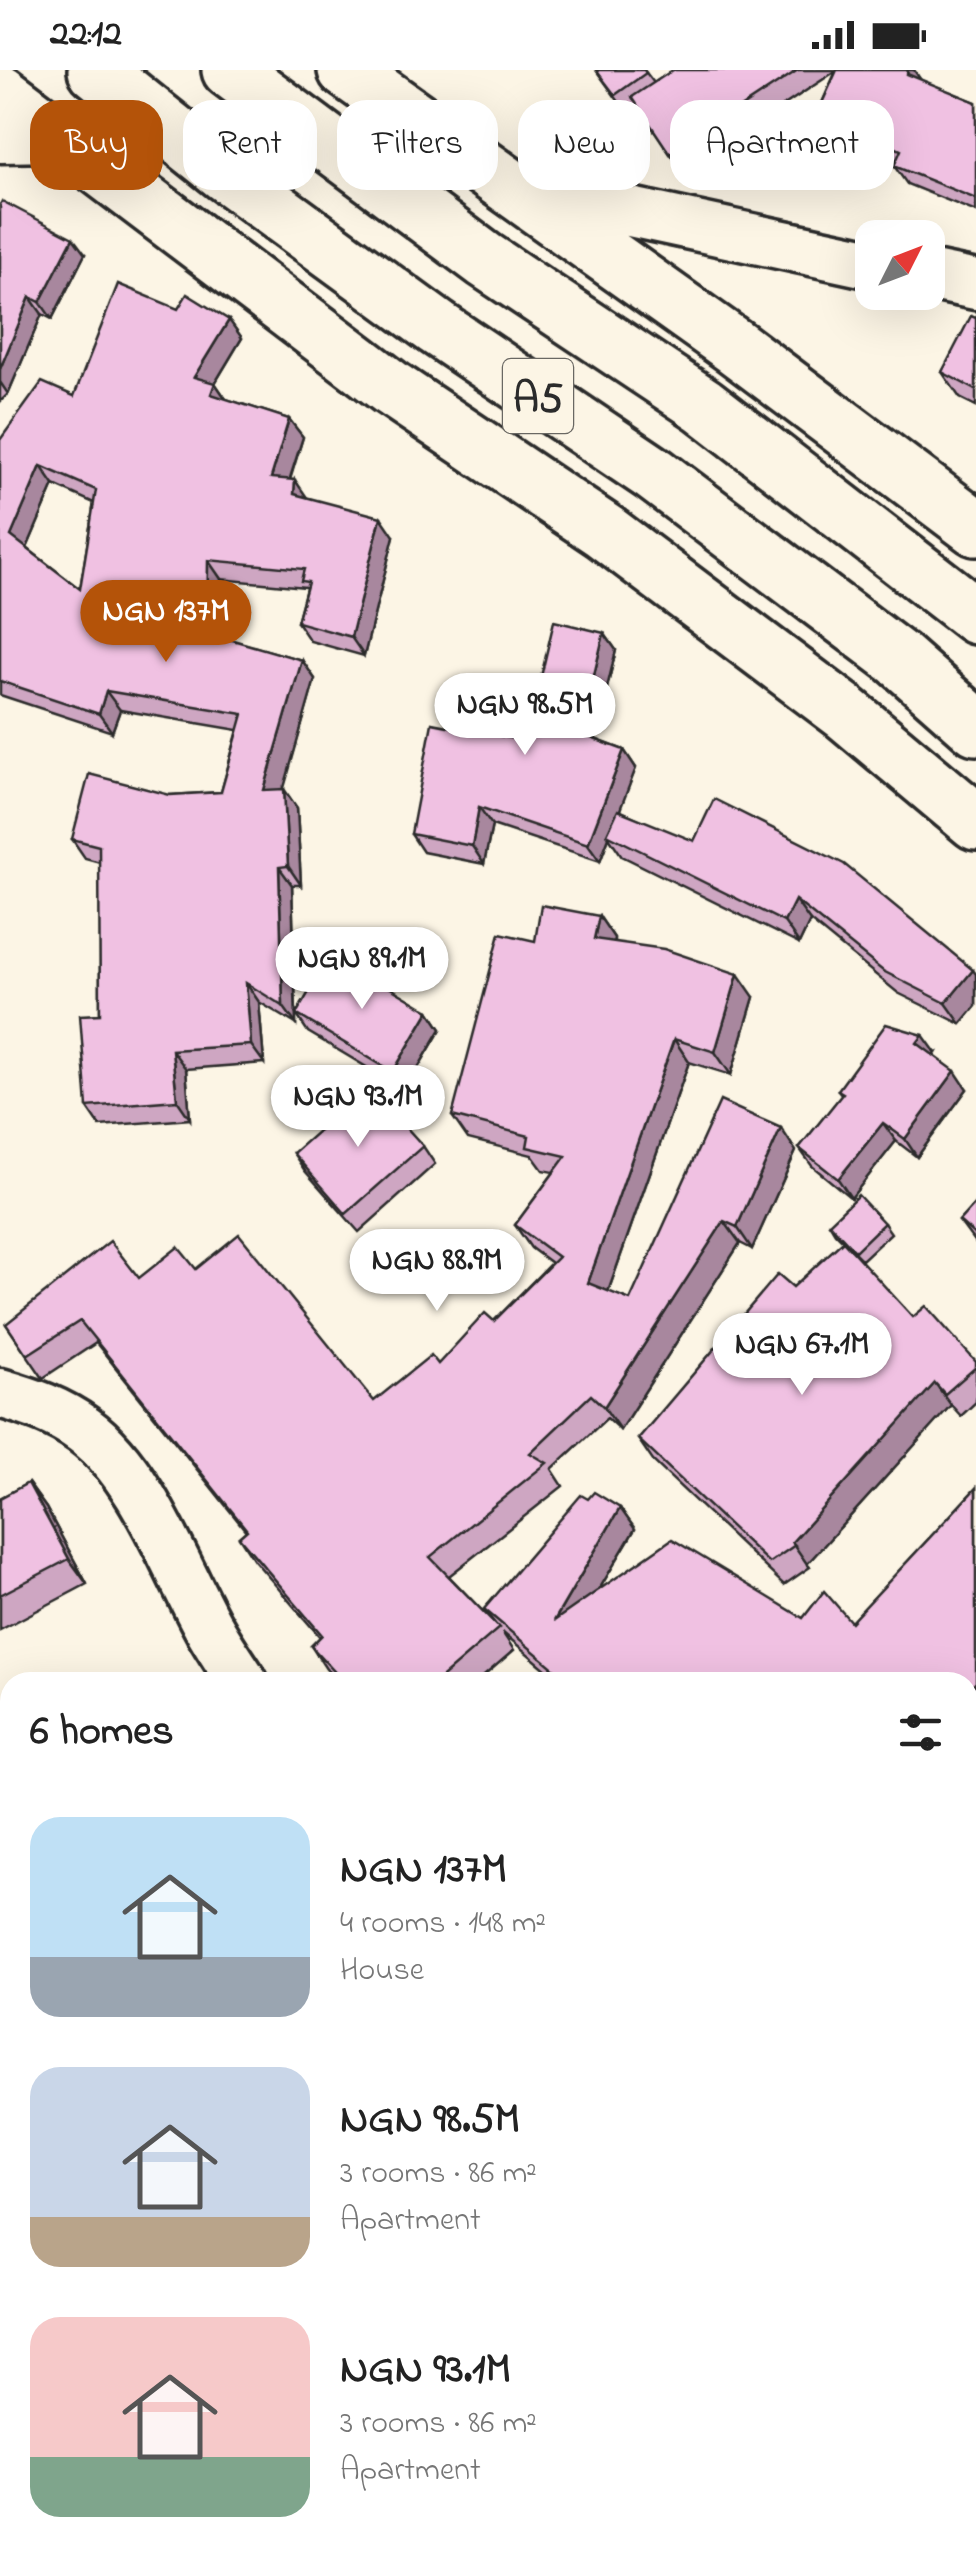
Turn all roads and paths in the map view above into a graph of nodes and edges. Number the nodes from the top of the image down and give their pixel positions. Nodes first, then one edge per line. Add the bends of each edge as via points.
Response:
1 (96, 70) edge
2 (230, 70) edge
3 (346, 70) edge
4 (0, 92) edge
5 (30, 116) edge
6 (30, 137) edge
7 (0, 138) edge
8 (508, 186) junction
9 (128, 190) edge
10 (855, 260) edge
11 (945, 278) edge
12 (976, 284) edge
13 (976, 528) edge
14 (976, 616) edge
15 (976, 727) edge
16 (976, 822) edge
17 (0, 1393) edge
18 (237, 1672) edge

1 - 15 main road, A5 via 437,328 654,474 898,658
2 - 14 main road, A5 via 485,260 703,405
3 - 8 main road
4 - 5 main road
6 - 7 street
8 - 10 street
8 - 13 main road
9 - 16 main road via 391,388 604,531 846,712
11 - 12 street
17 - 18 street via 48,1408 112,1456

